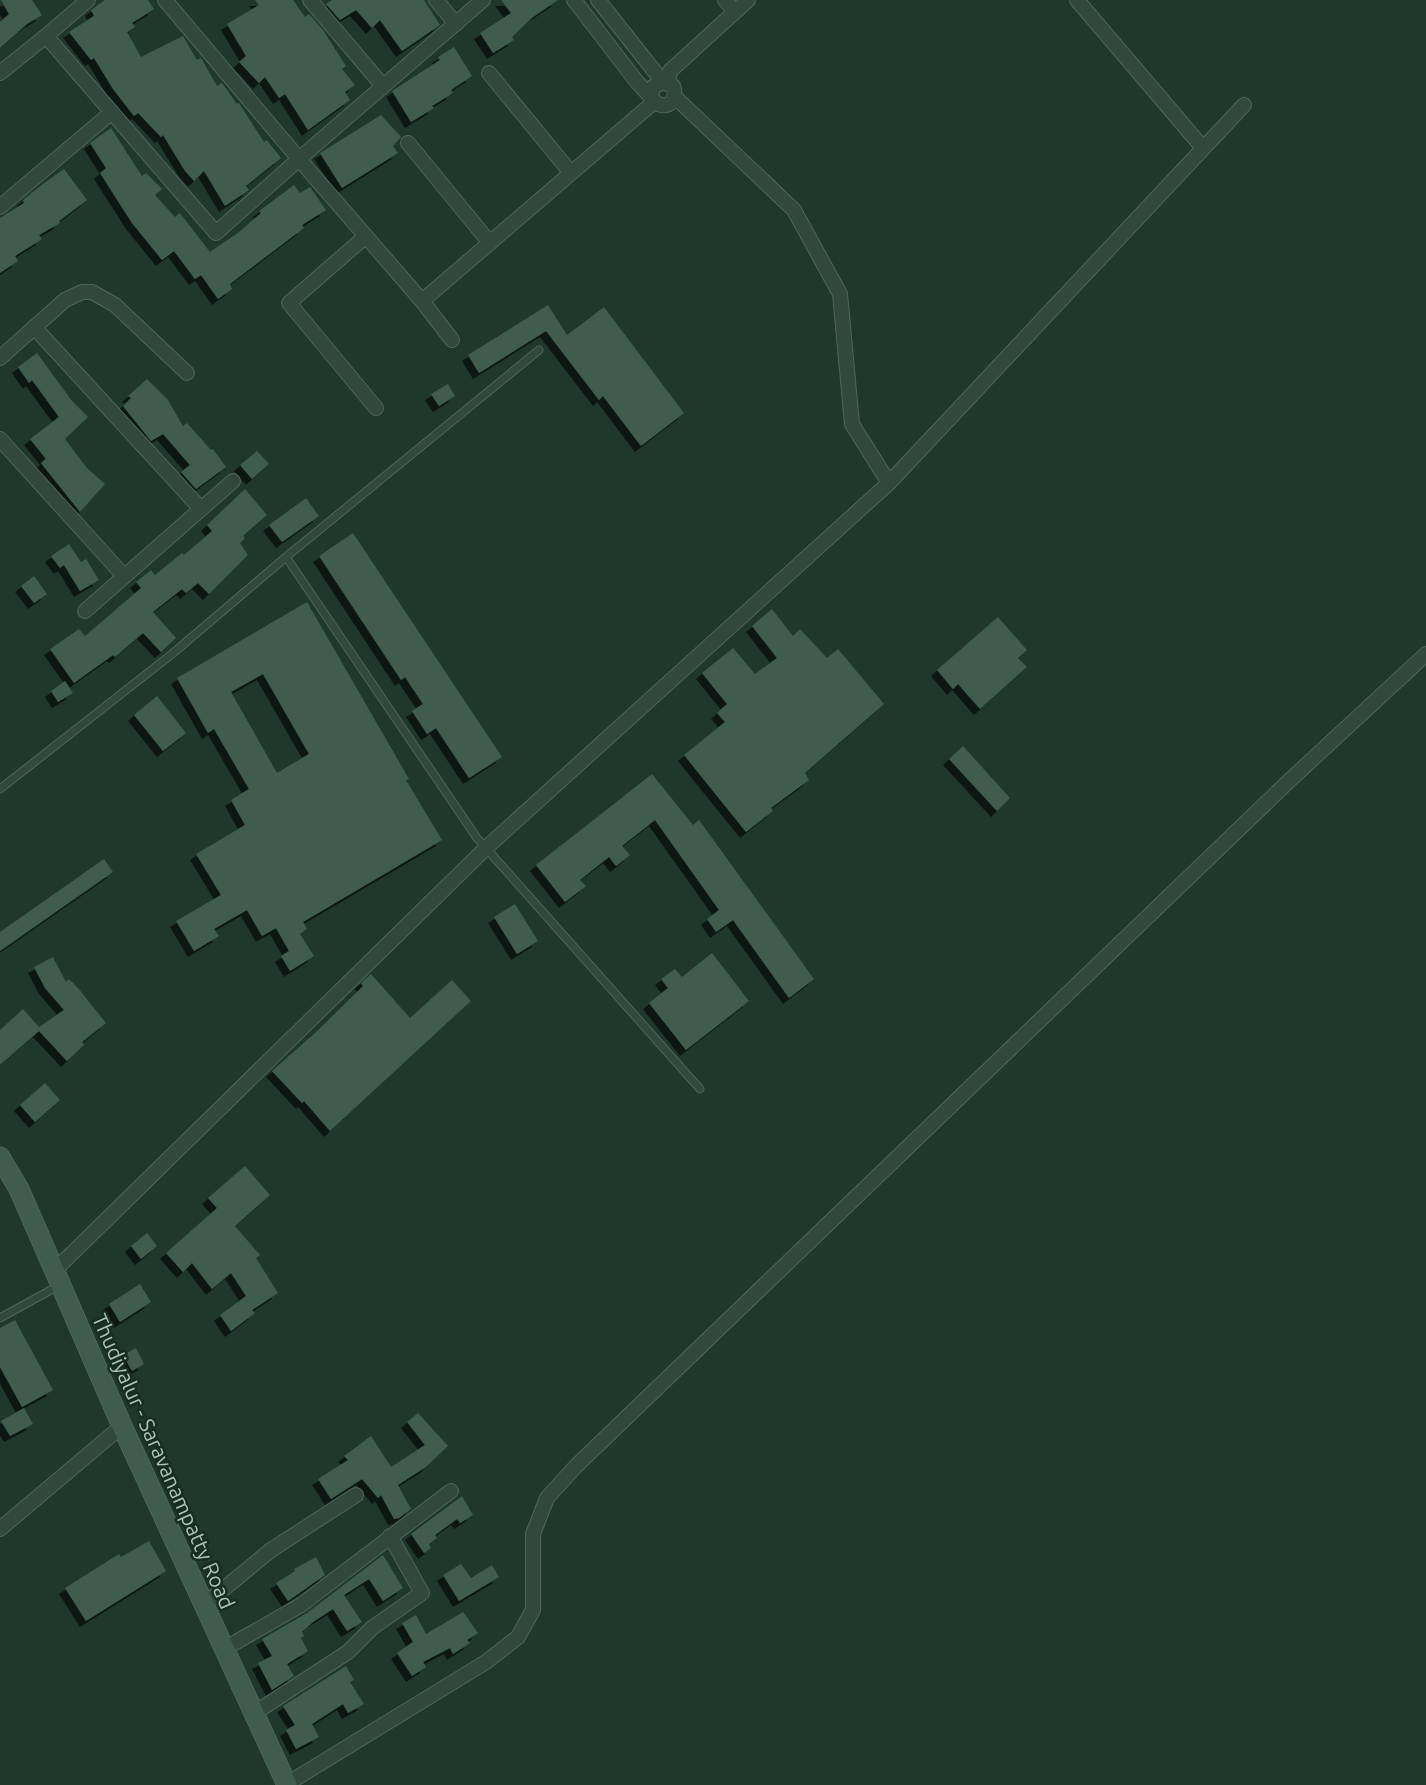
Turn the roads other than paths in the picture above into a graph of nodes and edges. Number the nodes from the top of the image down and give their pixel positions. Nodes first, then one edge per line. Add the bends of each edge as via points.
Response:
1 (88, 0) edge
2 (166, 0) edge
3 (310, 0) edge
4 (436, 0) edge
5 (483, 0) edge
6 (574, 0) edge
7 (598, 0) edge
8 (725, 0) edge
9 (748, 0) edge
10 (1077, 0) edge
11 (734, 12) junction
12 (456, 24) junction
13 (46, 36) junction
14 (0, 73) edge
15 (489, 73) dead end
16 (666, 82) junction
17 (383, 86) junction
18 (675, 97) junction
19 (653, 99) junction
20 (1244, 105) dead end
21 (111, 112) junction
22 (408, 143) dead end
23 (1203, 148) junction
24 (299, 159) junction
25 (571, 173) junction
26 (0, 207) edge
27 (366, 236) junction
28 (490, 243) junction
29 (422, 300) junction
30 (34, 327) junction
31 (452, 340) dead end
32 (539, 350) dead end
33 (0, 358) edge
34 (187, 373) dead end
35 (376, 408) dead end
36 (0, 439) edge
37 (233, 481) dead end
38 (889, 482) junction
39 (201, 509) junction
40 (286, 557) junction
41 (124, 576) junction
42 (85, 611) dead end
43 (1426, 654) edge
44 (0, 789) edge
45 (486, 848) junction
46 (700, 1089) dead end
47 (0, 1157) edge
48 (57, 1278) junction
49 (0, 1318) edge
50 (122, 1426) junction
51 (451, 1491) dead end
52 (356, 1495) dead end
53 (0, 1529) edge
54 (390, 1536) junction
55 (204, 1605) junction
56 (224, 1649) junction
57 (253, 1714) junction
58 (286, 1785) edge

1 - 13 street
2 - 24 street
3 - 17 street
4 - 12 street
5 - 12 street
6 - 19 street
7 - 16 street
8 - 11 street
9 - 11 street
10 - 23 street
11 - 16 street via 670,71
12 - 17 street
13 - 14 street
13 - 21 street
15 - 25 street
16 - 18 street
16 - 19 street via 653,87
17 - 24 street
18 - 19 street via 664,106
18 - 38 street via 794,210 839,295 852,424
19 - 25 street
20 - 23 street
21 - 24 street via 216,233
21 - 26 street
22 - 28 street
23 - 38 street
24 - 27 street
25 - 28 street
27 - 29 street
27 - 35 street via 289,303
28 - 29 street
29 - 31 street
30 - 33 street
30 - 34 street via 65,300 92,292 116,305
30 - 39 street
32 - 40 lane
36 - 41 street
37 - 39 street
38 - 45 street
39 - 41 street
40 - 44 lane via 172,654
40 - 45 lane
41 - 42 street
43 - 58 street via 576,1466 547,1498 533,1534 533,1610 518,1637 486,1662
45 - 46 lane
45 - 48 street
47 - 48 main road, Thudiyalur - Saravanampatty Road via 19,1189
48 - 49 lane
48 - 50 main road, Thudiyalur - Saravanampatty Road
50 - 53 street
50 - 55 main road, Thudiyalur - Saravanampatty Road
51 - 54 street
52 - 55 street via 271,1550
54 - 56 street via 301,1605
54 - 57 street via 422,1592 372,1628 348,1652
55 - 56 main road, Thudiyalur - Saravanampatty Road
56 - 57 main road, Thudiyalur - Saravanampatty Road
57 - 58 main road, Thudiyalur - Saravanampatty Road

